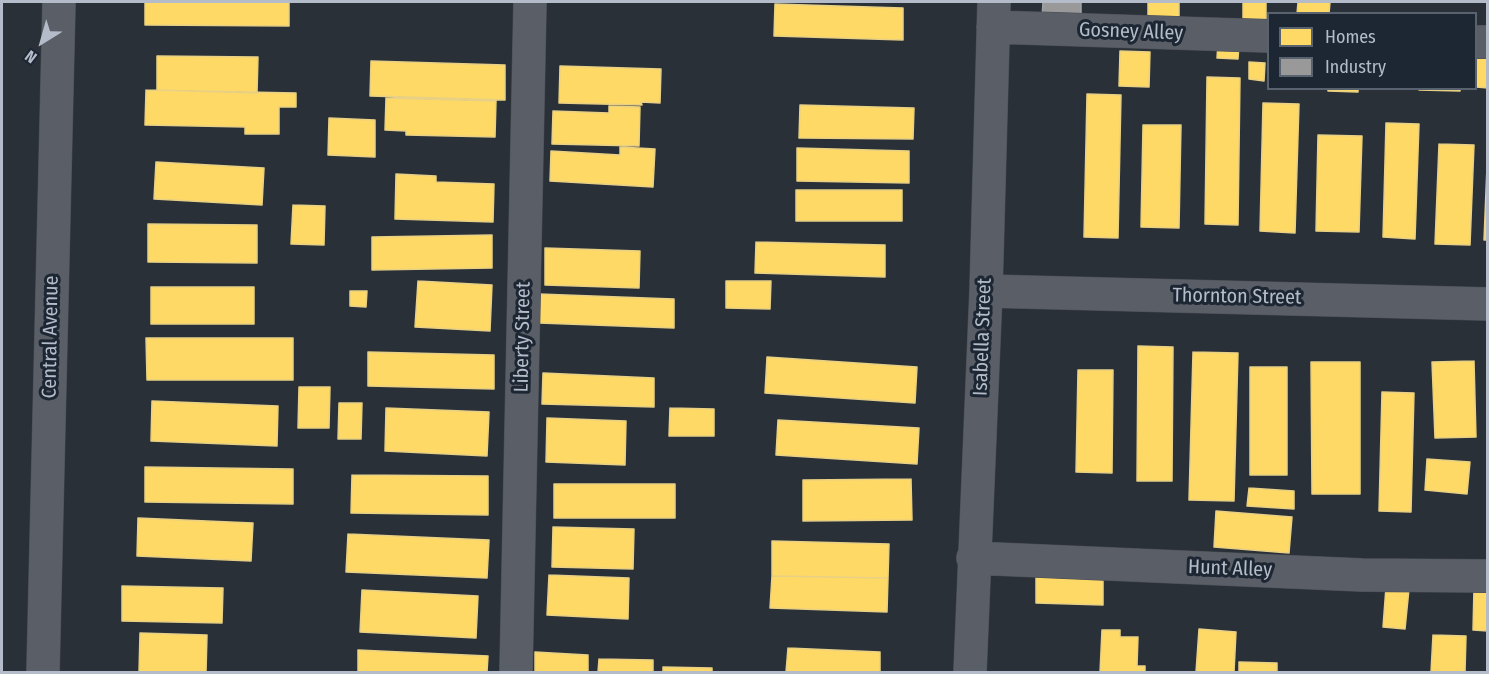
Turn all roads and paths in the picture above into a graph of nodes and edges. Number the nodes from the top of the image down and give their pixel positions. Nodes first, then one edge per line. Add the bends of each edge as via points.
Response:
1 (59, 2) edge
2 (530, 2) edge
3 (994, 14) edge
4 (1267, 36) edge
5 (986, 291) junction
6 (1488, 304) edge
7 (973, 558) junction
8 (1488, 576) edge
9 (44, 672) edge
10 (516, 672) edge
11 (970, 672) edge

1 - 9 street, Central Avenue
2 - 10 street, Liberty Street
3 - 4 street, Gosney Alley
3 - 5 street, Isabella Street
5 - 6 street, Thornton Street
5 - 7 street, Isabella Street
7 - 8 street, Hunt Alley via 1362,575
7 - 11 street, Isabella Street

